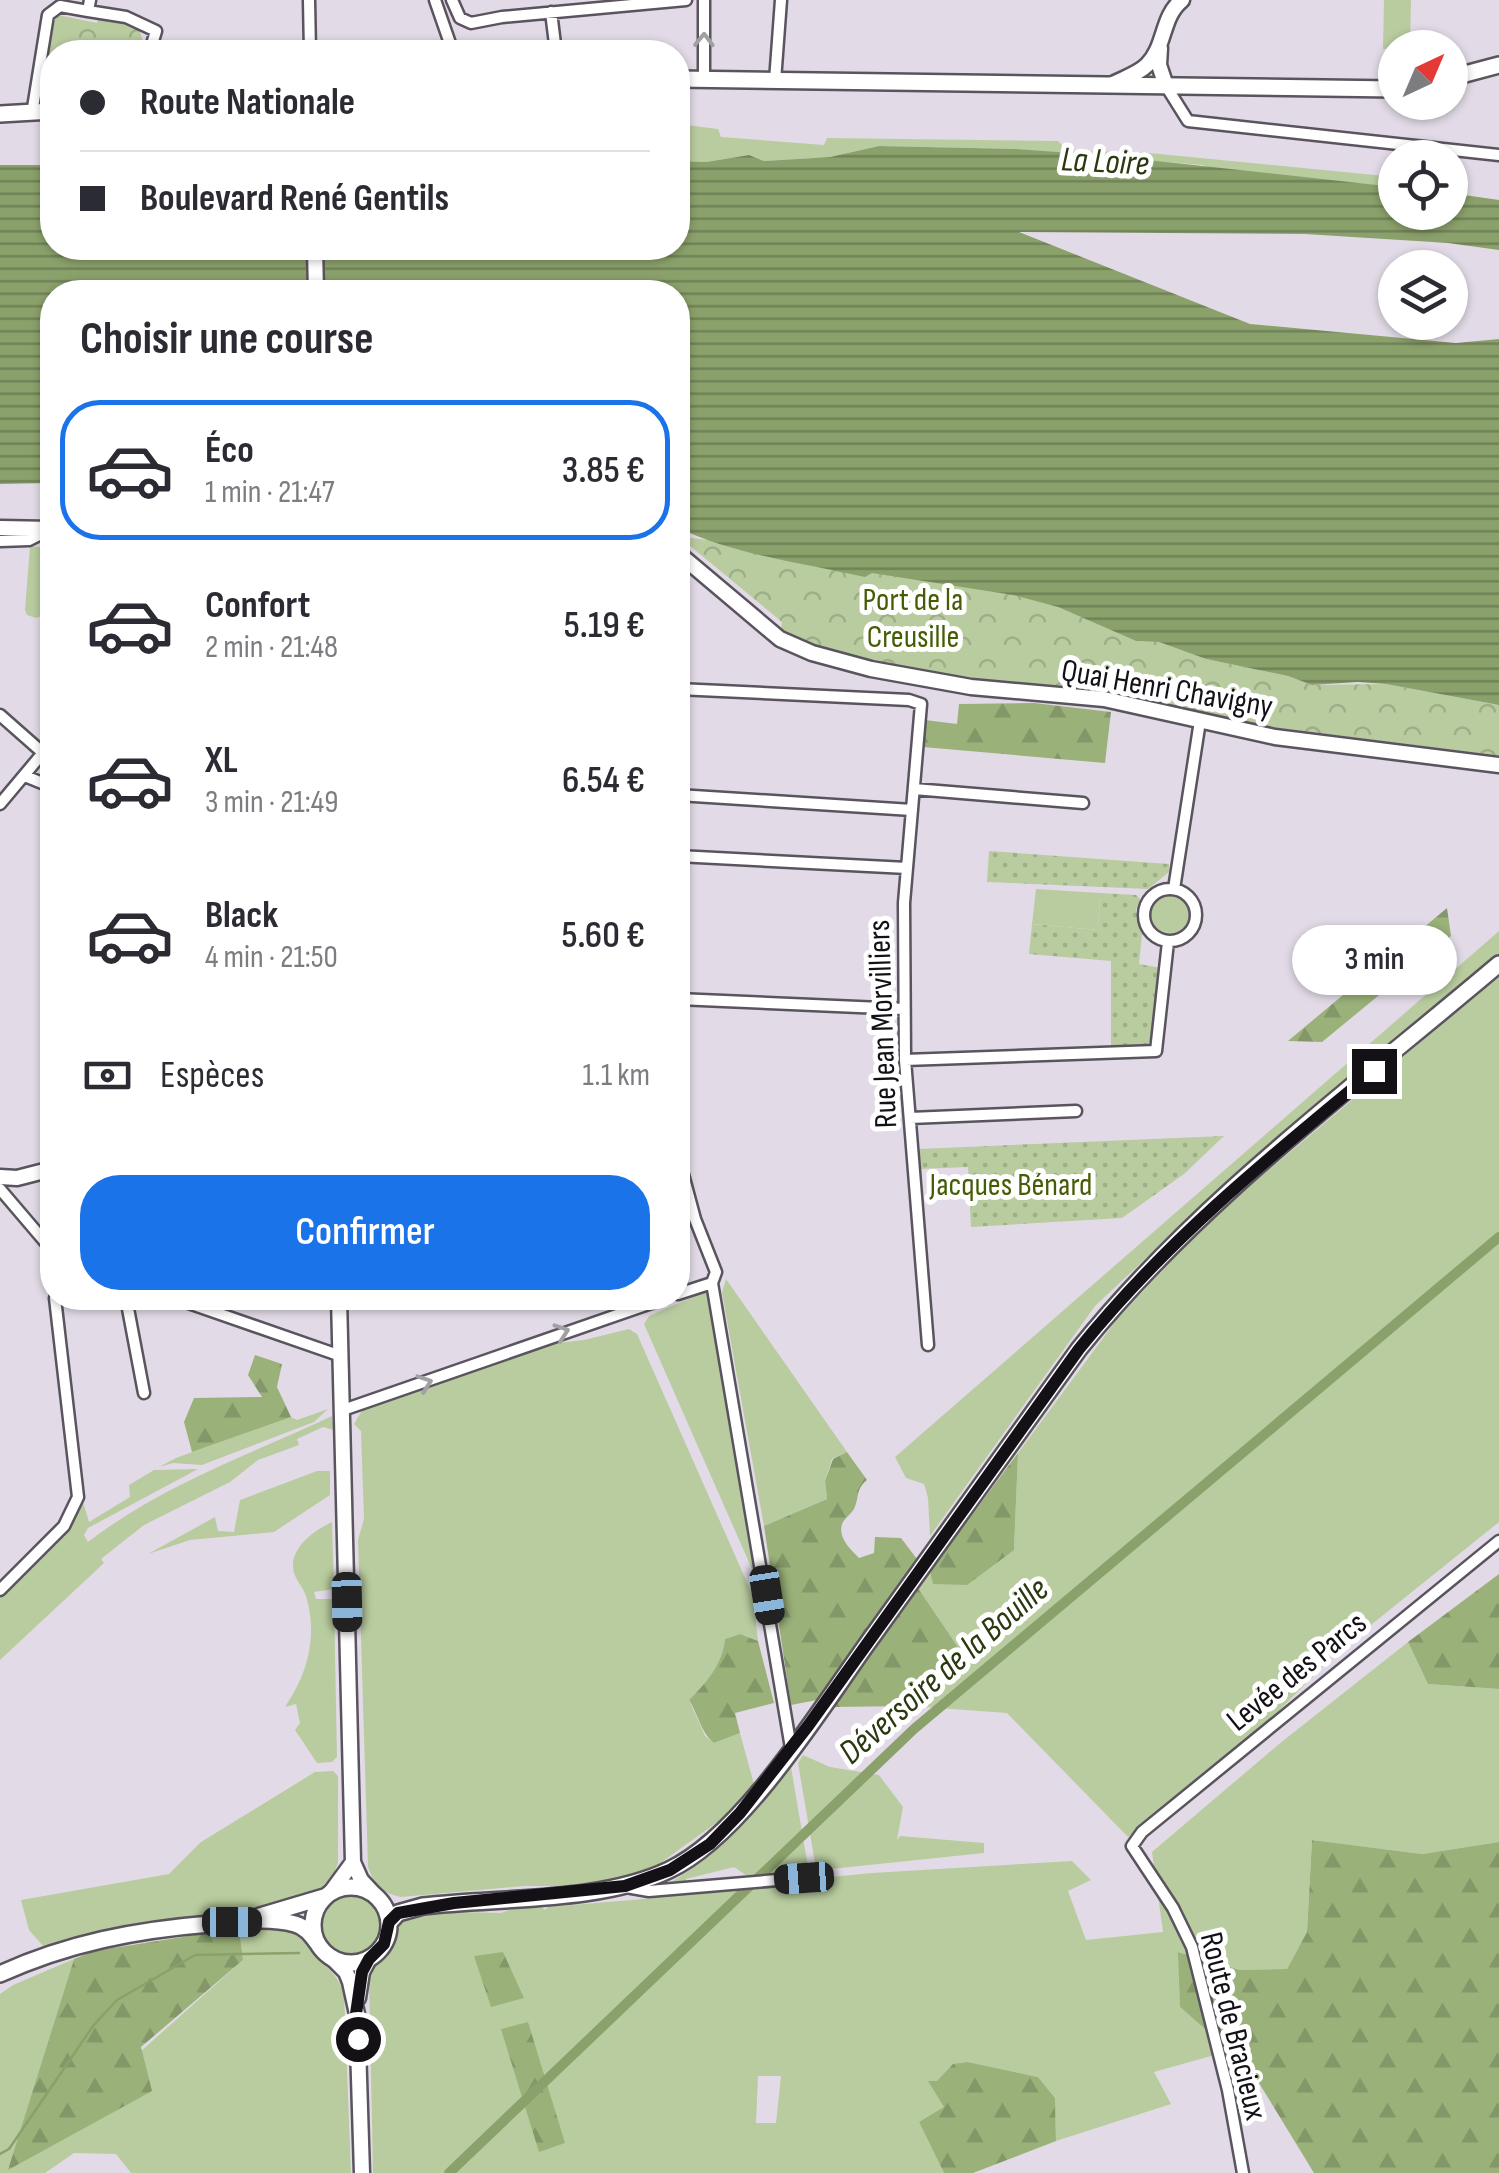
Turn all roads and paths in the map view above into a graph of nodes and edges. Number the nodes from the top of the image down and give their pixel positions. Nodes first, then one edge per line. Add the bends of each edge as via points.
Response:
1 (309, 0) edge
2 (435, 0) edge
3 (452, 0) edge
4 (686, 0) edge
5 (704, 0) edge
6 (780, 0) edge
7 (1177, 1) edge
8 (89, 6) edge
9 (551, 12) junction
10 (44, 40) edge
11 (153, 40) edge
12 (310, 40) edge
13 (450, 40) edge
14 (554, 40) edge
15 (1160, 44) junction
16 (40, 64) edge
17 (1499, 65) edge
18 (1468, 73) edge
19 (690, 79) edge
20 (704, 80) junction
21 (775, 81) junction
22 (1110, 86) junction
23 (1166, 86) junction
24 (1378, 89) edge
25 (40, 113) edge
26 (0, 114) edge
27 (32, 114) junction
28 (1499, 155) edge
29 (40, 530) edge
30 (1, 532) edge
31 (690, 564) edge
32 (690, 689) edge
33 (0, 715) edge
34 (1200, 721) junction
35 (40, 750) edge
36 (40, 755) edge
37 (1499, 765) edge
38 (25, 776) junction
39 (0, 782) edge
40 (40, 782) edge
41 (13, 787) junction
42 (914, 789) junction
43 (690, 795) edge
44 (1083, 803) dead end
45 (0, 804) edge
46 (912, 810) junction
47 (690, 857) edge
48 (907, 868) junction
49 (1174, 889) junction
50 (1168, 942) junction
51 (1499, 964) edge
52 (690, 1000) edge
53 (904, 1009) junction
54 (904, 1060) junction
55 (1076, 1112) dead end
56 (910, 1118) junction
57 (40, 1172) edge
58 (0, 1177) edge
59 (0, 1189) edge
60 (690, 1200) edge
61 (40, 1237) edge
62 (712, 1284) junction
63 (690, 1290) edge
64 (56, 1310) edge
65 (128, 1310) edge
66 (209, 1310) edge
67 (339, 1310) edge
68 (631, 1310) edge
69 (928, 1344) dead end
70 (341, 1356) junction
71 (144, 1393) dead end
72 (343, 1410) junction
73 (1499, 1540) edge
74 (0, 1590) edge
75 (792, 1748) junction
76 (1132, 1846) joint
77 (353, 1862) junction
78 (813, 1877) dead end
79 (625, 1886) junction
80 (328, 1895) junction
81 (376, 1896) junction
82 (454, 1903) junction
83 (232, 1922) junction
84 (389, 1922) junction
85 (318, 1944) junction
86 (332, 1958) junction
87 (369, 1959) junction
88 (0, 1974) edge
89 (356, 2014) junction
90 (362, 2173) edge
91 (1243, 2173) edge

1 - 12 street
2 - 13 street
3 - 9 street via 462,22
4 - 9 street
20 -> 5 street
6 - 21 street
7 - 15 main road
8 - 10 street via 60,6 48,15
8 - 11 street via 156,31
9 - 14 street
15 - 22 main road via 1143,69
15 - 23 main road
16 - 27 street
17 - 18 main road
19 - 20 main road
20 - 21 main road
21 - 22 main road
22 - 23 main road
23 - 24 main road
23 - 28 street via 1188,121
25 - 27 main road
26 - 27 main road
29 - 30 main road
31 - 34 main road, Quai Henri Chavigny via 780,638 812,653 936,682 1104,699
32 - 42 street, Rue Jean Morvilliers via 920,703
33 - 35 street
34 - 37 main road, Quai Henri Chavigny
34 - 49 street
36 - 38 street
38 - 40 street
38 - 41 street
39 - 41 street
41 - 45 street
42 - 44 street
42 - 46 street, Rue Jean Morvilliers
43 - 46 street
46 - 48 street, Rue Jean Morvilliers
47 - 48 street
48 - 53 street, Rue Jean Morvilliers
49 - 50 street via 1190,898 1197,914 1192,931
49 - 50 street via 1152,896 1144,912 1147,928
50 - 54 street via 1156,1051
51 - 75 main road via 1226,1194 1125,1292
52 - 53 street
53 - 54 street, Rue Jean Morvilliers
54 - 56 street, Rue Jean Morvilliers
55 - 56 street
56 - 69 street, Rue Jean Morvilliers
57 - 58 main road
59 - 61 street
60 - 62 street via 716,1272
62 - 63 street
62 - 75 street
64 - 74 street via 78,1497 64,1526
65 - 71 street
66 - 70 street
67 - 70 main road
72 -> 68 street
70 - 72 main road
72 - 77 main road
73 - 76 street, Levée des Parcs
75 - 79 main road via 710,1844 670,1870
76 - 91 street, Route de Bracieux via 1192,1947
77 - 80 main road
77 - 81 main road
78 - 79 street via 649,1890
79 - 82 main road
80 - 81 main road via 357,1887
80 - 83 main road
80 - 85 main road via 314,1916
81 - 82 main road
81 - 84 main road
82 - 84 main road via 408,1909
83 - 85 main road via 295,1924
83 - 88 main road via 108,1936
84 - 87 main road via 384,1944
85 - 86 main road
86 - 87 main road
86 - 89 main road via 348,1976
87 - 89 main road
89 - 90 main road

